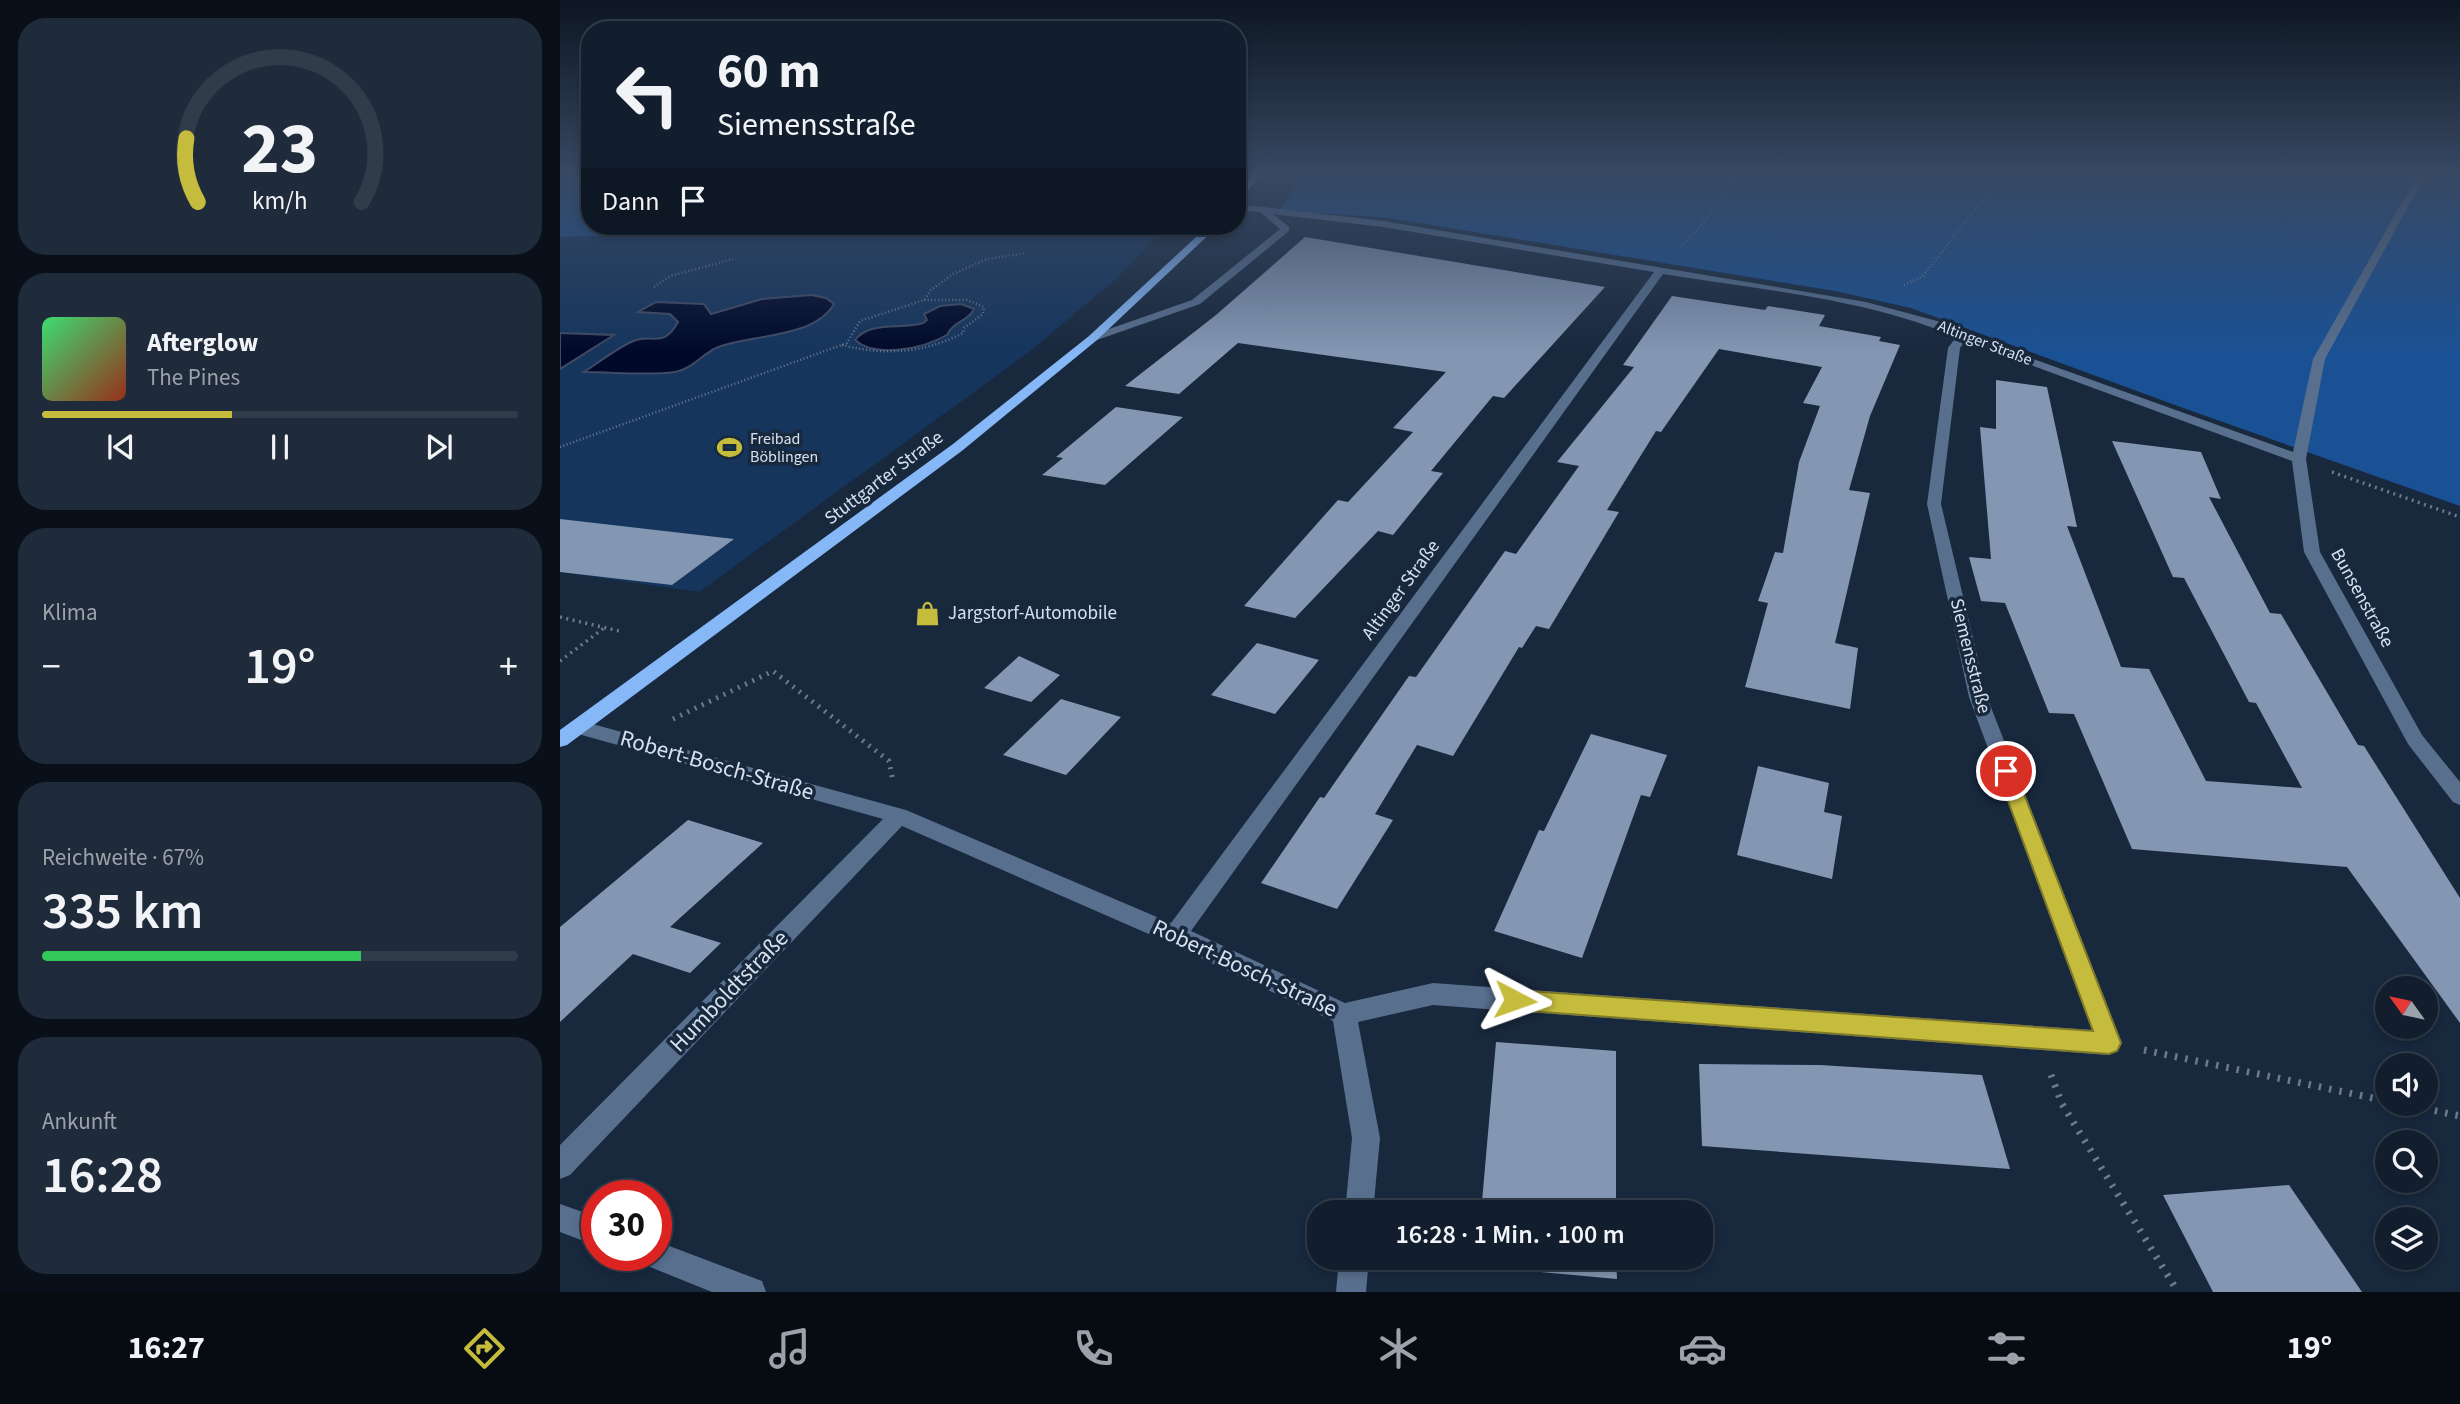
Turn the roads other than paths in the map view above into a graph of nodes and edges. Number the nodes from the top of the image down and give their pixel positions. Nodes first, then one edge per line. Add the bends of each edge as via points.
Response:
1 (1282, 232) edge
2 (1433, 232) edge
3 (2389, 232) edge
4 (1203, 235) edge
5 (1661, 270) junction
6 (1963, 336) junction
7 (1093, 338) junction
8 (2299, 459) junction
9 (578, 727) junction
10 (560, 740) edge
11 (2460, 797) edge
12 (899, 816) junction
13 (1175, 935) junction
14 (1344, 1014) junction
15 (2109, 1043) joint
16 (560, 1165) edge
17 (1360, 1200) edge
18 (560, 1218) edge
19 (581, 1226) edge
20 (672, 1262) edge
21 (1353, 1270) edge
22 (751, 1292) edge
23 (1351, 1292) edge

1 - 7 street via 1196,302
2 - 5 street, Altinger Straße
3 - 8 street, Bunsenstraße via 2319,359
4 - 7 main road, Stuttgarter Straße
5 - 6 street, Altinger Straße via 1866,304
5 - 13 street, Altinger Straße
6 - 8 street, Altinger Straße
6 - 15 street, Siemensstraße via 1954,348 1934,504 1978,697
7 - 9 main road, Stuttgarter Straße via 958,447
8 - 11 street, Bunsenstraße via 2312,552 2415,739
9 - 10 main road, Stuttgarter Straße
9 - 12 street, Robert-Bosch-Straße
12 - 13 street, Robert-Bosch-Straße
12 - 16 street, Humboldtstraße
13 - 14 street, Robert-Bosch-Straße
14 - 15 street, Robert-Bosch-Straße via 1433,993
14 - 17 street via 1366,1138
18 - 19 street
20 - 22 street
21 - 23 street

